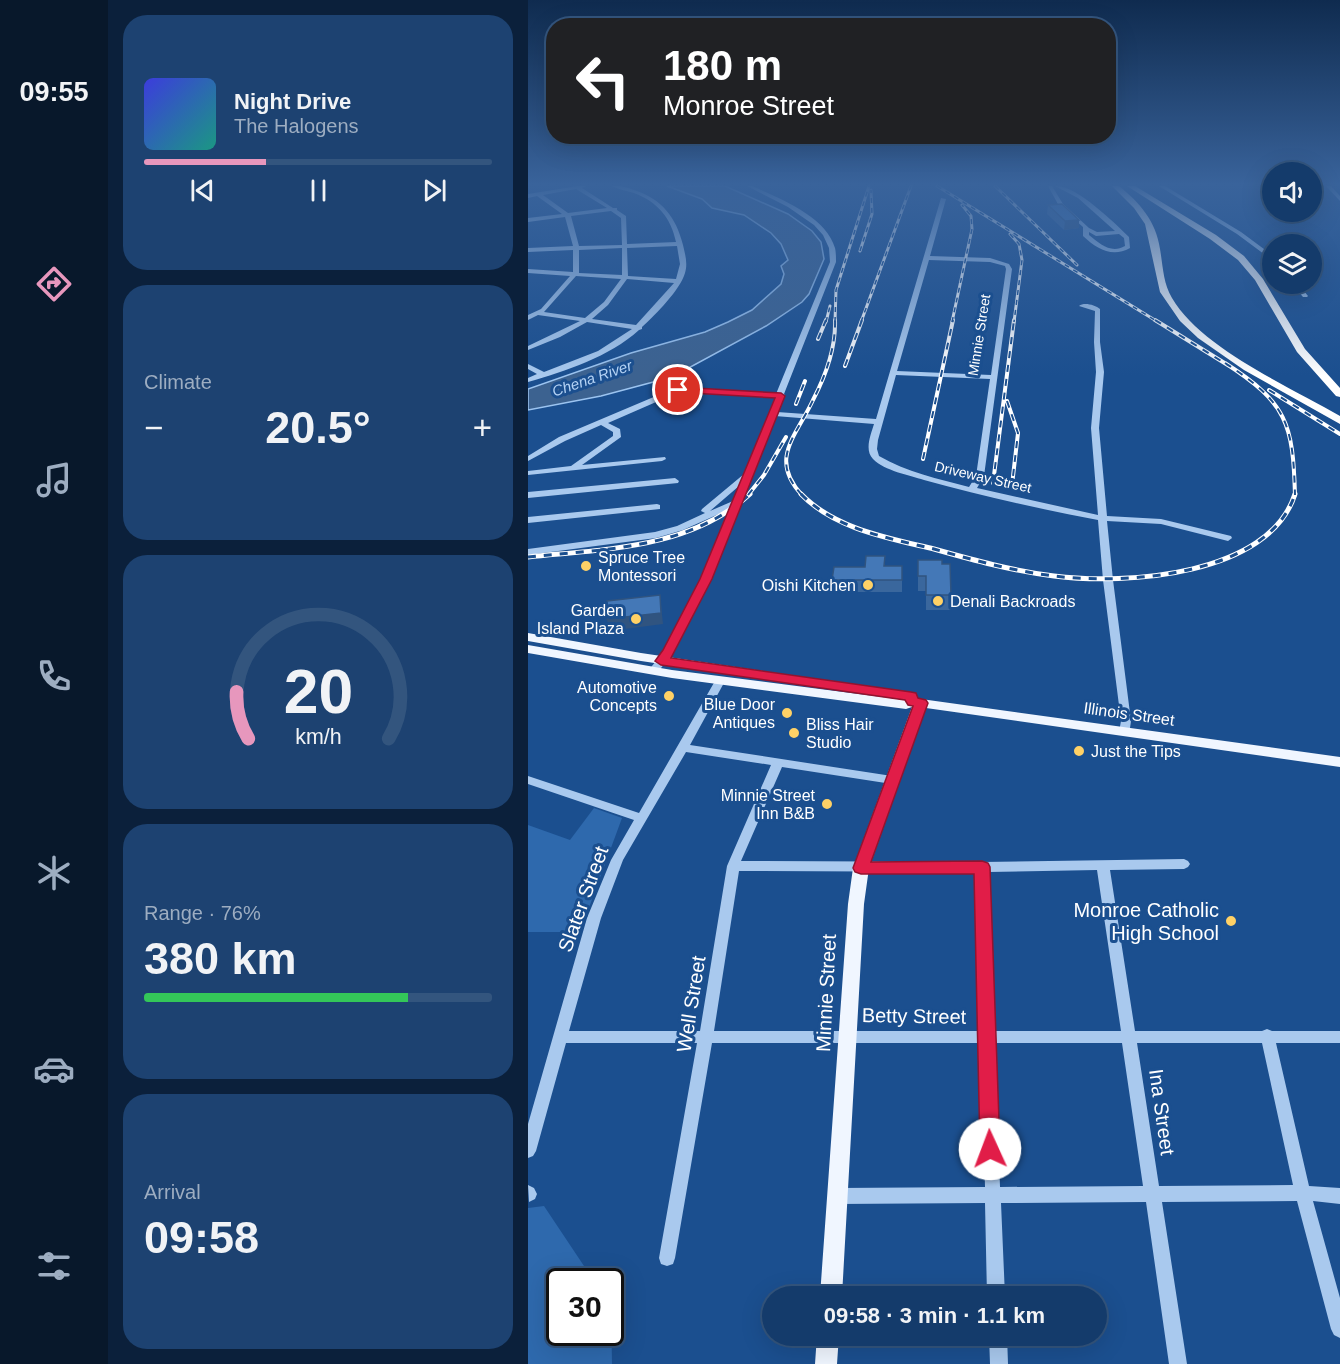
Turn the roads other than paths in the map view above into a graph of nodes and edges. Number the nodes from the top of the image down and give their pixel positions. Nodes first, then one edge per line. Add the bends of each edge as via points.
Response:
1 (576, 250) edge
2 (625, 250) edge
3 (680, 250) edge
4 (832, 250) edge
5 (929, 250) edge
6 (1155, 250) edge
7 (1231, 250) edge
8 (927, 258) junction
9 (528, 261) edge
10 (528, 271) edge
11 (574, 274) junction
12 (625, 278) junction
13 (678, 281) junction
14 (1082, 306) dead end
15 (528, 312) edge
16 (538, 313) junction
17 (528, 318) edge
18 (589, 320) junction
19 (640, 328) junction
20 (528, 348) edge
21 (528, 366) edge
22 (893, 373) junction
23 (543, 374) junction
24 (994, 377) junction
25 (528, 380) edge
26 (1340, 394) edge
27 (781, 396) junction
28 (773, 414) junction
29 (1340, 421) edge
30 (601, 422) junction
31 (879, 422) junction
32 (528, 459) edge
33 (662, 459) dead end
34 (571, 468) junction
35 (750, 471) junction
36 (528, 473) edge
37 (675, 481) dead end
38 (972, 489) junction
39 (528, 495) edge
40 (738, 501) junction
41 (657, 507) dead end
42 (1103, 518) junction
43 (528, 520) edge
44 (680, 528) junction
45 (1228, 538) dead end
46 (528, 552) edge
47 (528, 637) edge
48 (528, 649) edge
49 (657, 666) junction
50 (720, 681) junction
51 (917, 702) junction
52 (1125, 732) junction
53 (684, 748) junction
54 (1340, 762) edge
55 (778, 763) junction
56 (528, 780) edge
57 (892, 780) junction
58 (640, 818) junction
59 (1184, 864) dead end
60 (733, 866) junction
61 (1103, 866) junction
62 (982, 867) junction
63 (861, 868) junction
64 (706, 1035) junction
65 (848, 1035) junction
66 (1267, 1035) junction
67 (987, 1036) junction
68 (1130, 1036) junction
69 (560, 1037) junction
70 (1340, 1037) edge
71 (528, 1151) edge
72 (992, 1194) junction
73 (1153, 1194) junction
74 (1304, 1194) junction
75 (837, 1196) junction
76 (1340, 1196) edge
77 (667, 1258) dead end
78 (832, 1286) edge
79 (996, 1286) edge
80 (1340, 1329) edge
81 (827, 1346) edge
82 (998, 1346) edge
83 (826, 1364) edge
84 (999, 1364) edge
85 (1179, 1364) edge

1 - 11 street
2 - 12 street
3 - 13 street via 683,262
4 - 27 street via 832,266
5 - 8 street
6 - 29 highway via 1162,287 1187,323 1220,350
7 - 26 highway via 1259,279 1301,350
8 - 22 street
8 - 24 street, Minnie Street via 990,260 1007,265 1009,274
9 - 10 street
10 - 11 street
11 - 12 street
11 - 16 street
12 - 13 street
12 - 18 street
13 - 19 street
14 - 42 street via 1098,310 1100,372 1095,428
15 - 16 street
16 - 17 street
16 - 18 street
18 - 19 street
18 - 20 street
19 - 23 street via 596,355
21 - 23 street
22 - 24 street
22 - 31 street
23 - 25 street
24 - 38 street, Minnie Street via 980,476
27 - 28 street
27 - 30 street via 678,390
28 - 31 street
28 - 35 street
30 - 32 street
30 - 34 street via 617,431 617,437
31 - 38 street, Driveway Street via 873,449 876,458 902,471
33 - 34 street
34 - 36 street
35 - 40 street
35 - 44 street
37 - 39 street
38 - 42 street, Driveway Street
40 - 44 street
40 - 49 street via 706,579 669,652
41 - 43 street
42 - 45 street, Driveway Street via 1154,520
42 - 52 street
44 - 46 street via 632,540
47 - 49 main road, Illinois Street
48 - 49 main road, Illinois Street
49 - 50 main road, Illinois Street
49 - 51 main road, Illinois Street via 911,696
50 - 51 main road, Illinois Street via 906,705
50 - 53 street, Slater Street
51 - 52 main road, Illinois Street
51 - 57 main road, Minnie Street
52 - 54 main road, Illinois Street
53 - 55 street
53 - 58 street, Slater Street
55 - 57 street
55 - 60 street, Well Street
56 - 58 street
57 - 63 main road, Minnie Street
58 - 69 street, Slater Street via 617,860 594,918
59 - 61 street
60 - 63 street
60 - 64 street, Well Street
61 - 62 street
61 - 68 street, Ina Street
62 - 63 street
62 - 67 street
63 - 65 main road, Minnie Street
64 - 65 street, Betty Street
64 - 69 street, Betty Street
64 - 77 street, Well Street
65 - 67 street, Betty Street
65 - 75 main road, Minnie Street
66 - 68 street, Betty Street
66 - 70 street, Betty Street
66 - 74 street
67 - 68 street, Betty Street
67 - 72 street
68 - 73 street, Ina Street
69 - 71 street, Slater Street
72 - 73 street
72 - 75 street
72 - 79 street
73 - 74 street
73 - 85 street, Ina Street
74 - 76 street
74 - 80 street
75 - 78 main road, Minnie Street
81 - 83 main road
82 - 84 street

